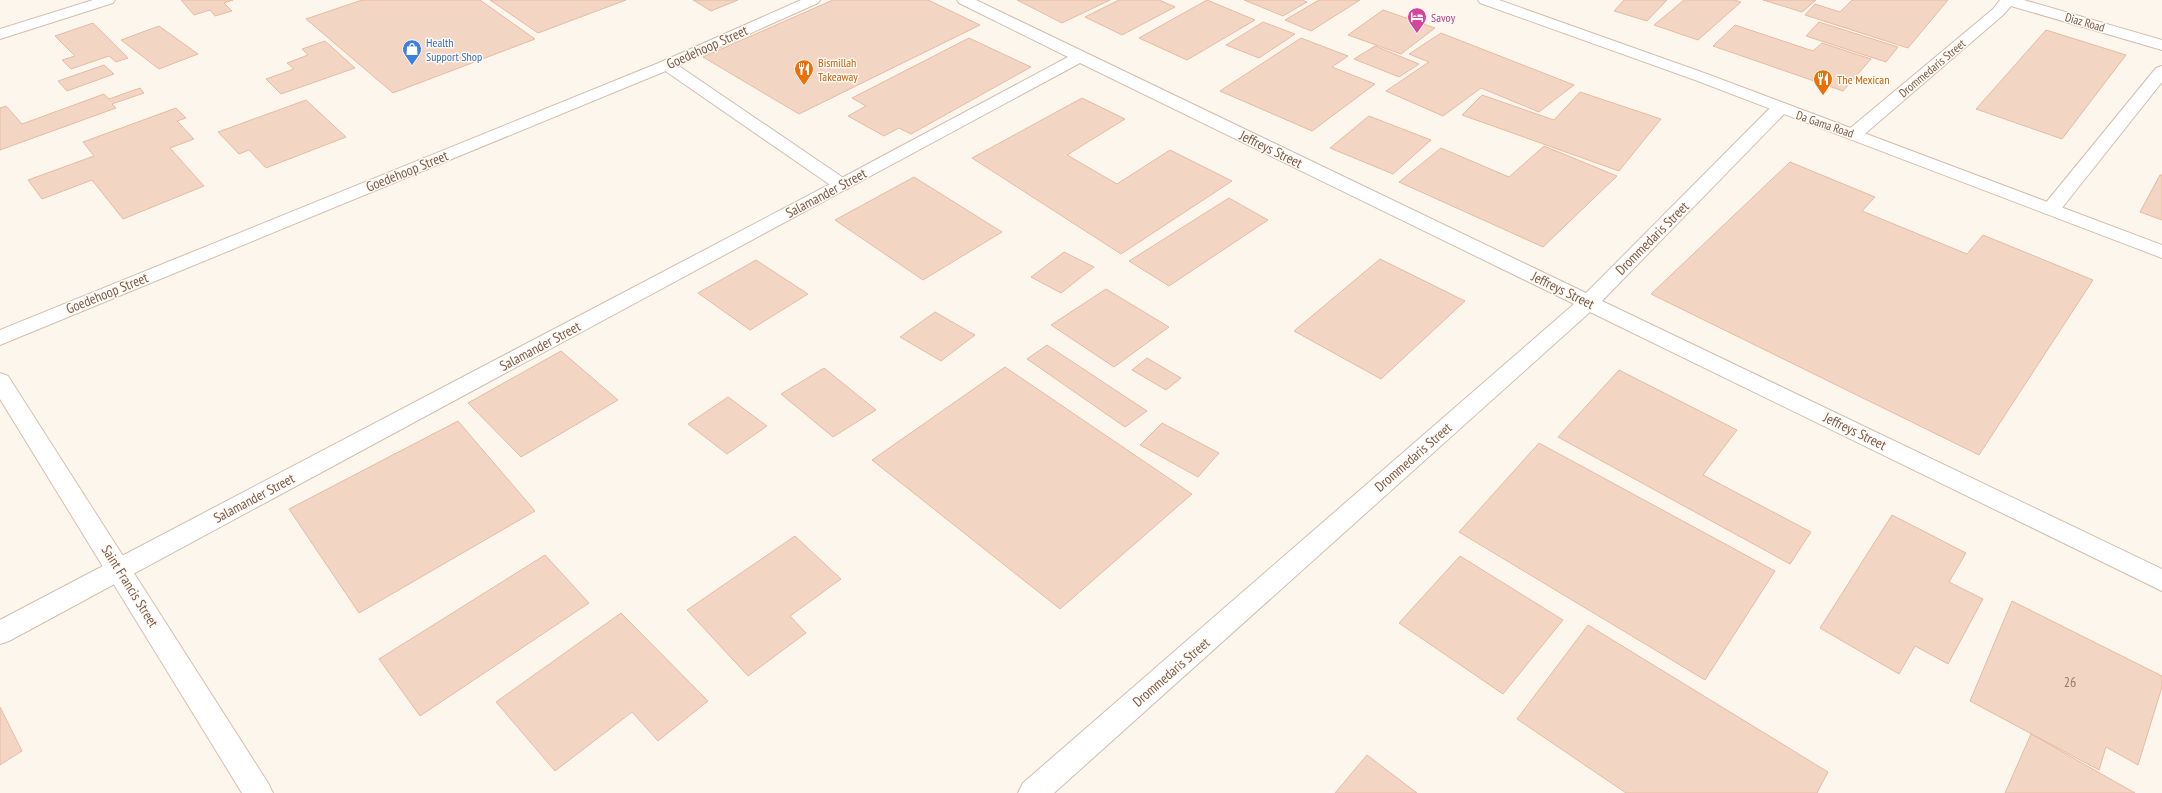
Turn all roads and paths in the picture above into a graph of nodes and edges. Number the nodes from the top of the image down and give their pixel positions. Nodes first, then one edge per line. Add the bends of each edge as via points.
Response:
1 (108, 0) edge
2 (813, 0) edge
3 (964, 0) edge
4 (1485, 0) edge
5 (2008, 0) edge
6 (0, 34) edge
7 (2162, 45) edge
8 (1079, 57) junction
9 (666, 65) junction
10 (2162, 71) edge
11 (1780, 108) junction
12 (1854, 134) junction
13 (842, 185) junction
14 (2051, 209) junction
15 (2162, 252) edge
16 (1589, 302) junction
17 (0, 338) edge
18 (0, 381) edge
19 (119, 569) junction
20 (2162, 580) edge
21 (0, 633) edge
22 (258, 793) edge
23 (1034, 793) edge

1 - 6 street
2 - 9 street, Goedehoop Street
3 - 8 street, Jeffreys Street
4 - 11 street, Da Gama Road
5 - 7 street, Diaz Road
5 - 12 street, Drommedaris Street via 1998,12
8 - 13 street, Salamander Street
8 - 16 street, Jeffreys Street
9 - 13 street
9 - 17 street, Goedehoop Street
10 - 14 street
11 - 12 street, Da Gama Road
11 - 16 street, Drommedaris Street
12 - 14 street, Da Gama Road
13 - 19 street, Salamander Street
14 - 15 street, Da Gama Road
16 - 20 street, Jeffreys Street
16 - 23 street, Drommedaris Street
18 - 19 street, Saint Francis Street
19 - 21 street, Salamander Street
19 - 22 street, Saint Francis Street

